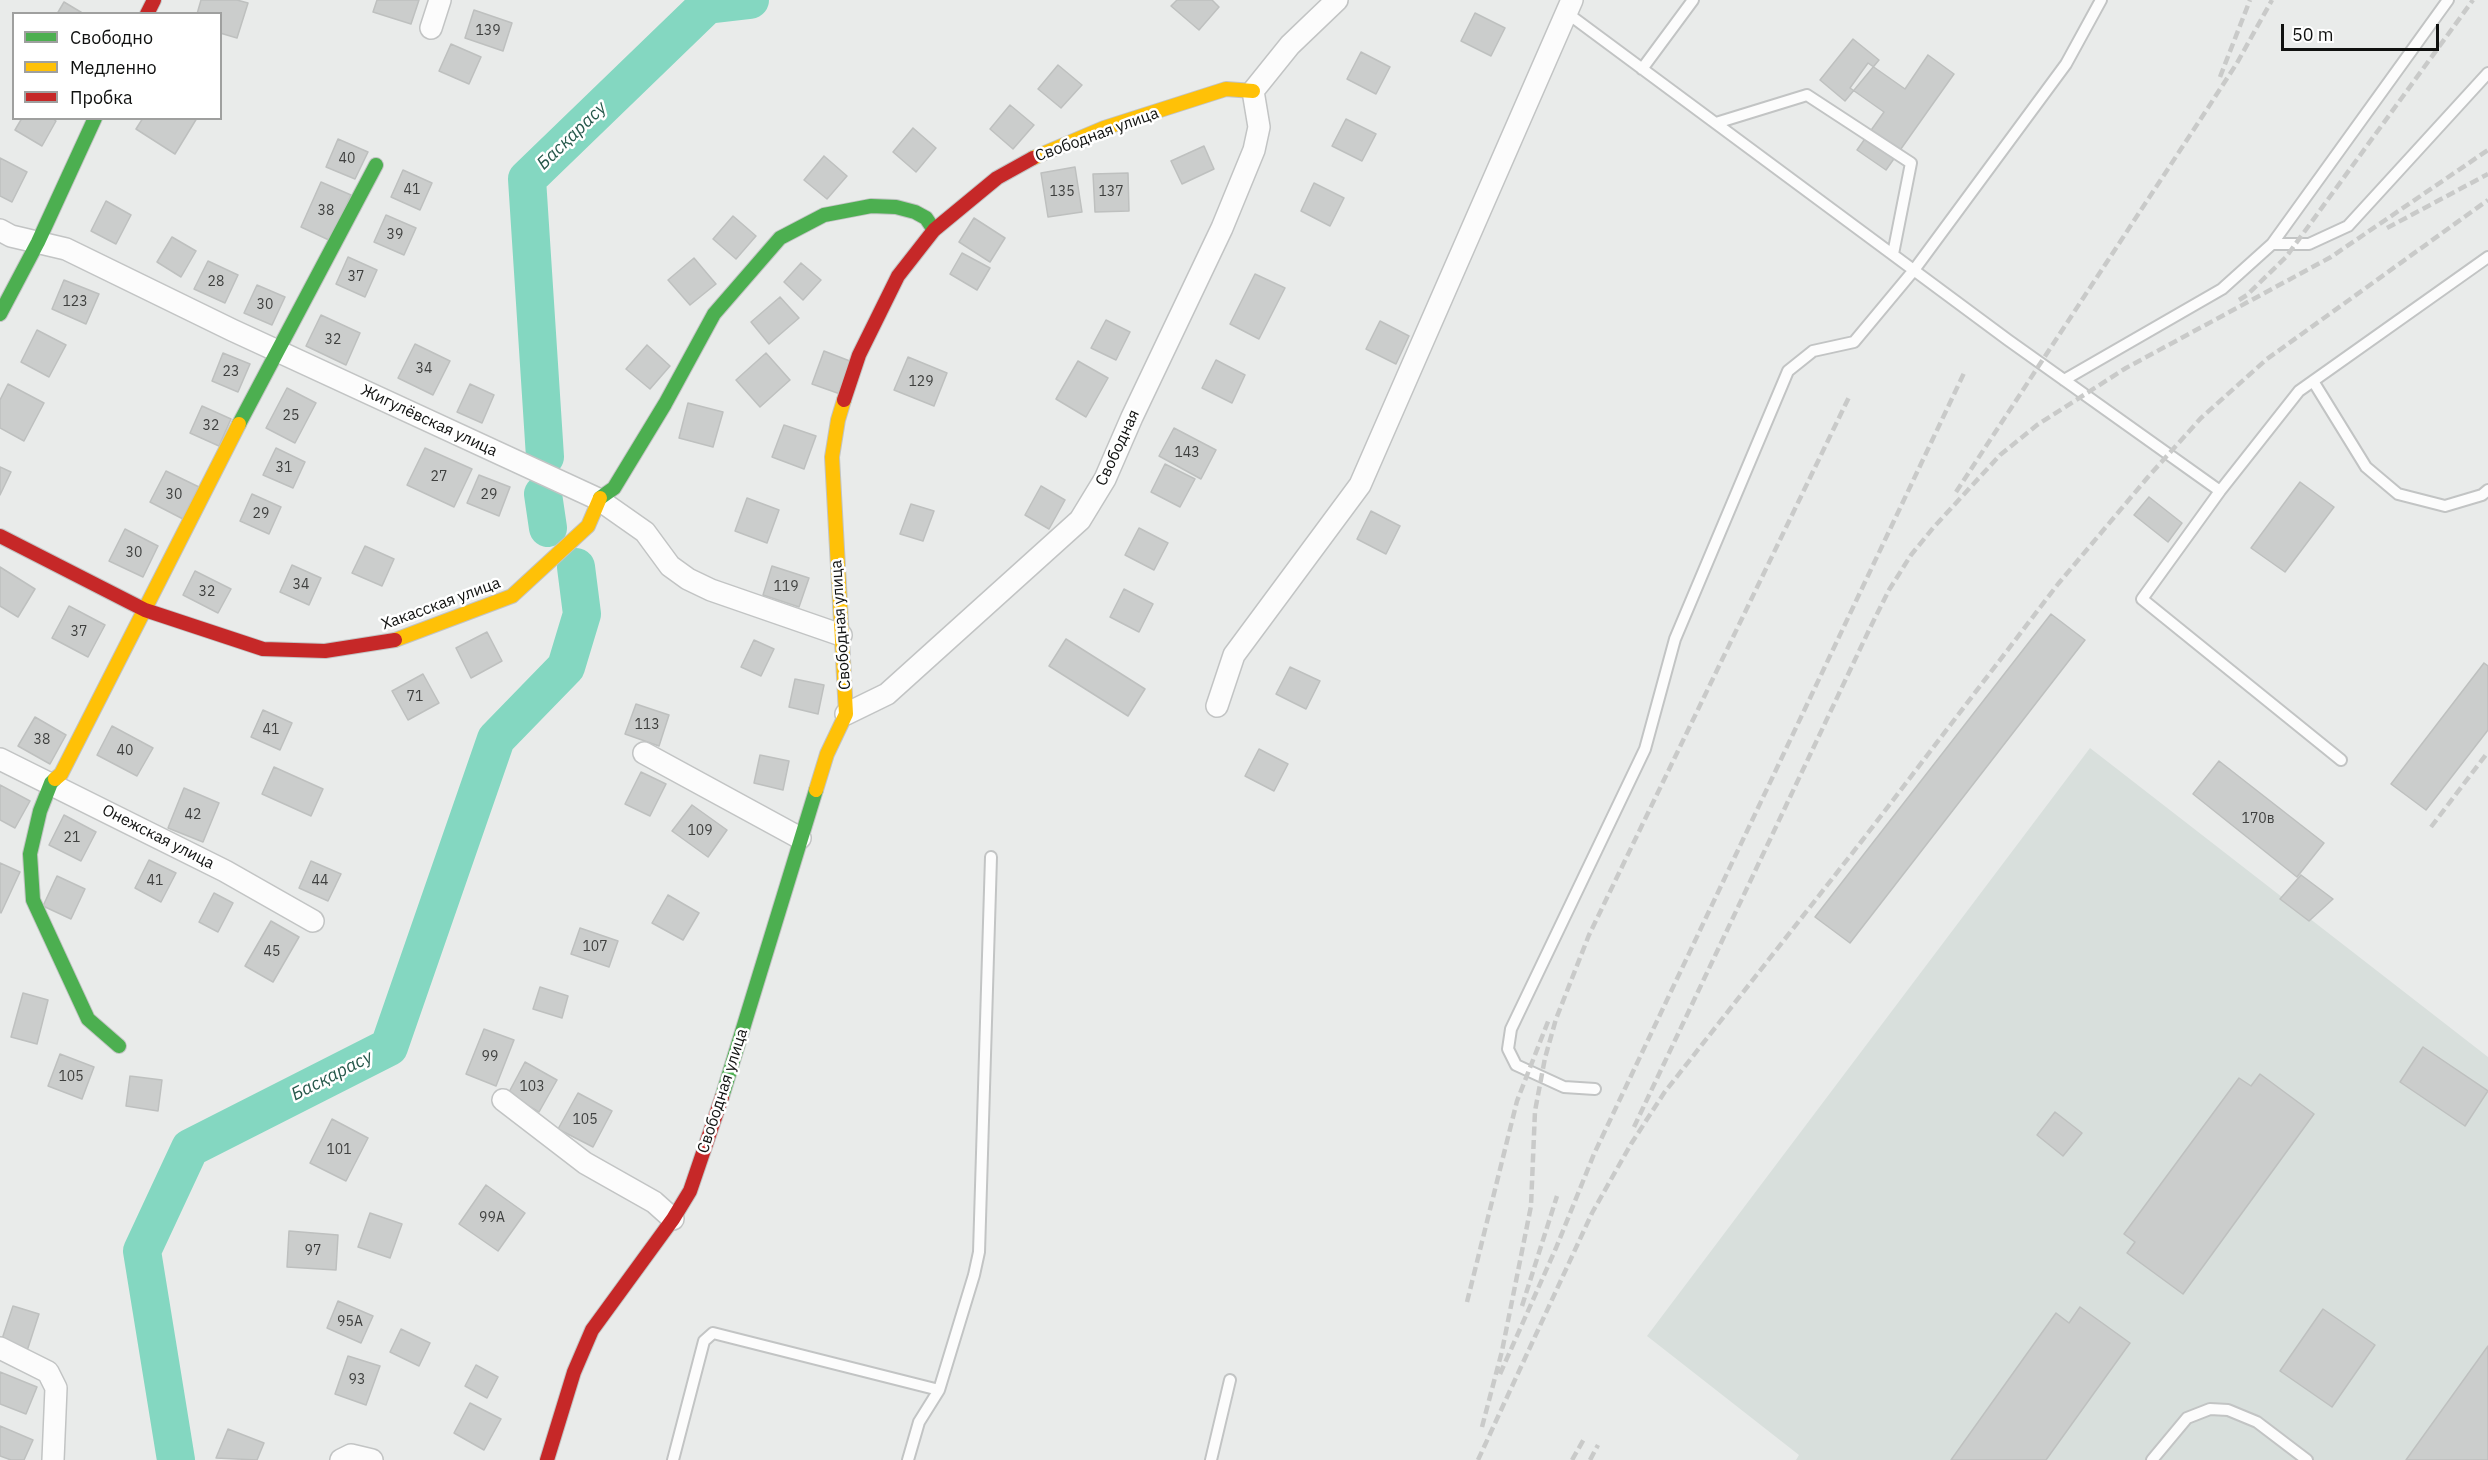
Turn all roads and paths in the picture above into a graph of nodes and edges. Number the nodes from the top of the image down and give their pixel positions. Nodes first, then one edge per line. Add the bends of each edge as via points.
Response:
1 (440, 0) edge
2 (1337, 0) edge
3 (1693, 0) edge
4 (2101, 0) edge
5 (2448, 0) edge
6 (1569, 6) edge
7 (431, 28) dead end
8 (1642, 69) junction
9 (2488, 73) edge
10 (1253, 91) junction
11 (94, 120) edge
12 (1716, 123) junction
13 (376, 165) dead end
14 (0, 230) edge
15 (934, 230) junction
16 (38, 242) junction
17 (2272, 244) junction
18 (1893, 254) junction
19 (2488, 257) edge
20 (1914, 270) junction
21 (0, 314) edge
22 (277, 349) junction
23 (2064, 380) junction
24 (2313, 381) junction
25 (2488, 490) edge
26 (2220, 491) junction
27 (598, 500) junction
28 (0, 536) edge
29 (144, 609) junction
30 (841, 635) junction
31 (1217, 706) dead end
32 (846, 714) junction
33 (644, 753) dead end
34 (0, 759) edge
35 (2341, 760) dead end
36 (51, 783) junction
37 (800, 838) junction
38 (991, 857) dead end
39 (313, 921) dead end
40 (119, 1046) dead end
41 (1595, 1089) dead end
42 (503, 1100) dead end
43 (673, 1219) junction
44 (0, 1348) edge
45 (1230, 1380) dead end
46 (939, 1390) junction
47 (53, 1460) edge
48 (341, 1460) edge
49 (372, 1460) edge
50 (547, 1460) edge
51 (673, 1460) edge
52 (908, 1460) edge
53 (1211, 1460) edge
54 (2152, 1460) edge
55 (2307, 1460) edge

1 - 7 street
2 - 10 street via 1290,45
3 - 8 lane
4 - 20 lane via 2066,64
5 - 17 lane
6 - 8 lane
6 - 31 street via 1360,485 1234,655
8 - 12 lane
9 - 17 lane via 2348,226 2309,244
10 - 15 street, Свободная улица via 1226,89 1104,128 1042,153 997,178
10 - 32 street, Свободная via 1259,127 1254,150 1106,479 1080,520 887,694
11 - 16 street
12 - 18 lane
12 - 18 lane via 1807,95 1911,163
13 - 22 street
14 - 16 street, Жигулёвская улица
15 - 27 street, Хакасская улица via 926,218 915,212 871,206 824,215 780,238 714,314 614,488
15 - 30 street, Свободная улица via 898,276 859,355 838,420 832,457
16 - 21 street
16 - 22 street, Жигулёвская улица via 66,249
17 - 23 lane via 2222,289
18 - 20 lane
19 - 24 lane
20 - 23 lane
20 - 41 lane via 1854,342 1813,351 1788,371 1675,639 1645,749 1511,1029 1508,1049 1516,1065 1564,1087
22 - 27 street, Жигулёвская улица
22 - 29 street
23 - 26 lane
24 - 25 lane via 2366,467 2398,494 2445,506
24 - 26 lane via 2299,392
26 - 35 lane via 2142,599
27 - 29 street, Хакасская улица via 588,526 512,596 391,642 325,651 263,649
27 - 30 street, Жигулёвская улица via 645,532 670,566 688,579
28 - 29 street, Хакасская улица
29 - 36 street via 61,774
30 - 32 street, Свободная улица
32 - 37 street, Свободная улица via 827,754
33 - 37 street
34 - 36 street, Онежская улица
36 - 39 street, Онежская улица via 225,871
36 - 40 street via 39,811 30,854 33,900 88,1019
37 - 43 street, Свободная улица via 718,1108 690,1191
38 - 46 lane via 979,1252
42 - 43 street via 585,1163 654,1202
43 - 50 street, Свободная улица via 592,1330 574,1372
44 - 47 street via 48,1372 56,1388
45 - 53 lane
46 - 51 lane via 712,1333 704,1341
46 - 52 lane via 919,1422
48 - 49 street via 351,1455
54 - 55 lane via 2187,1418 2210,1409 2228,1410 2257,1422

